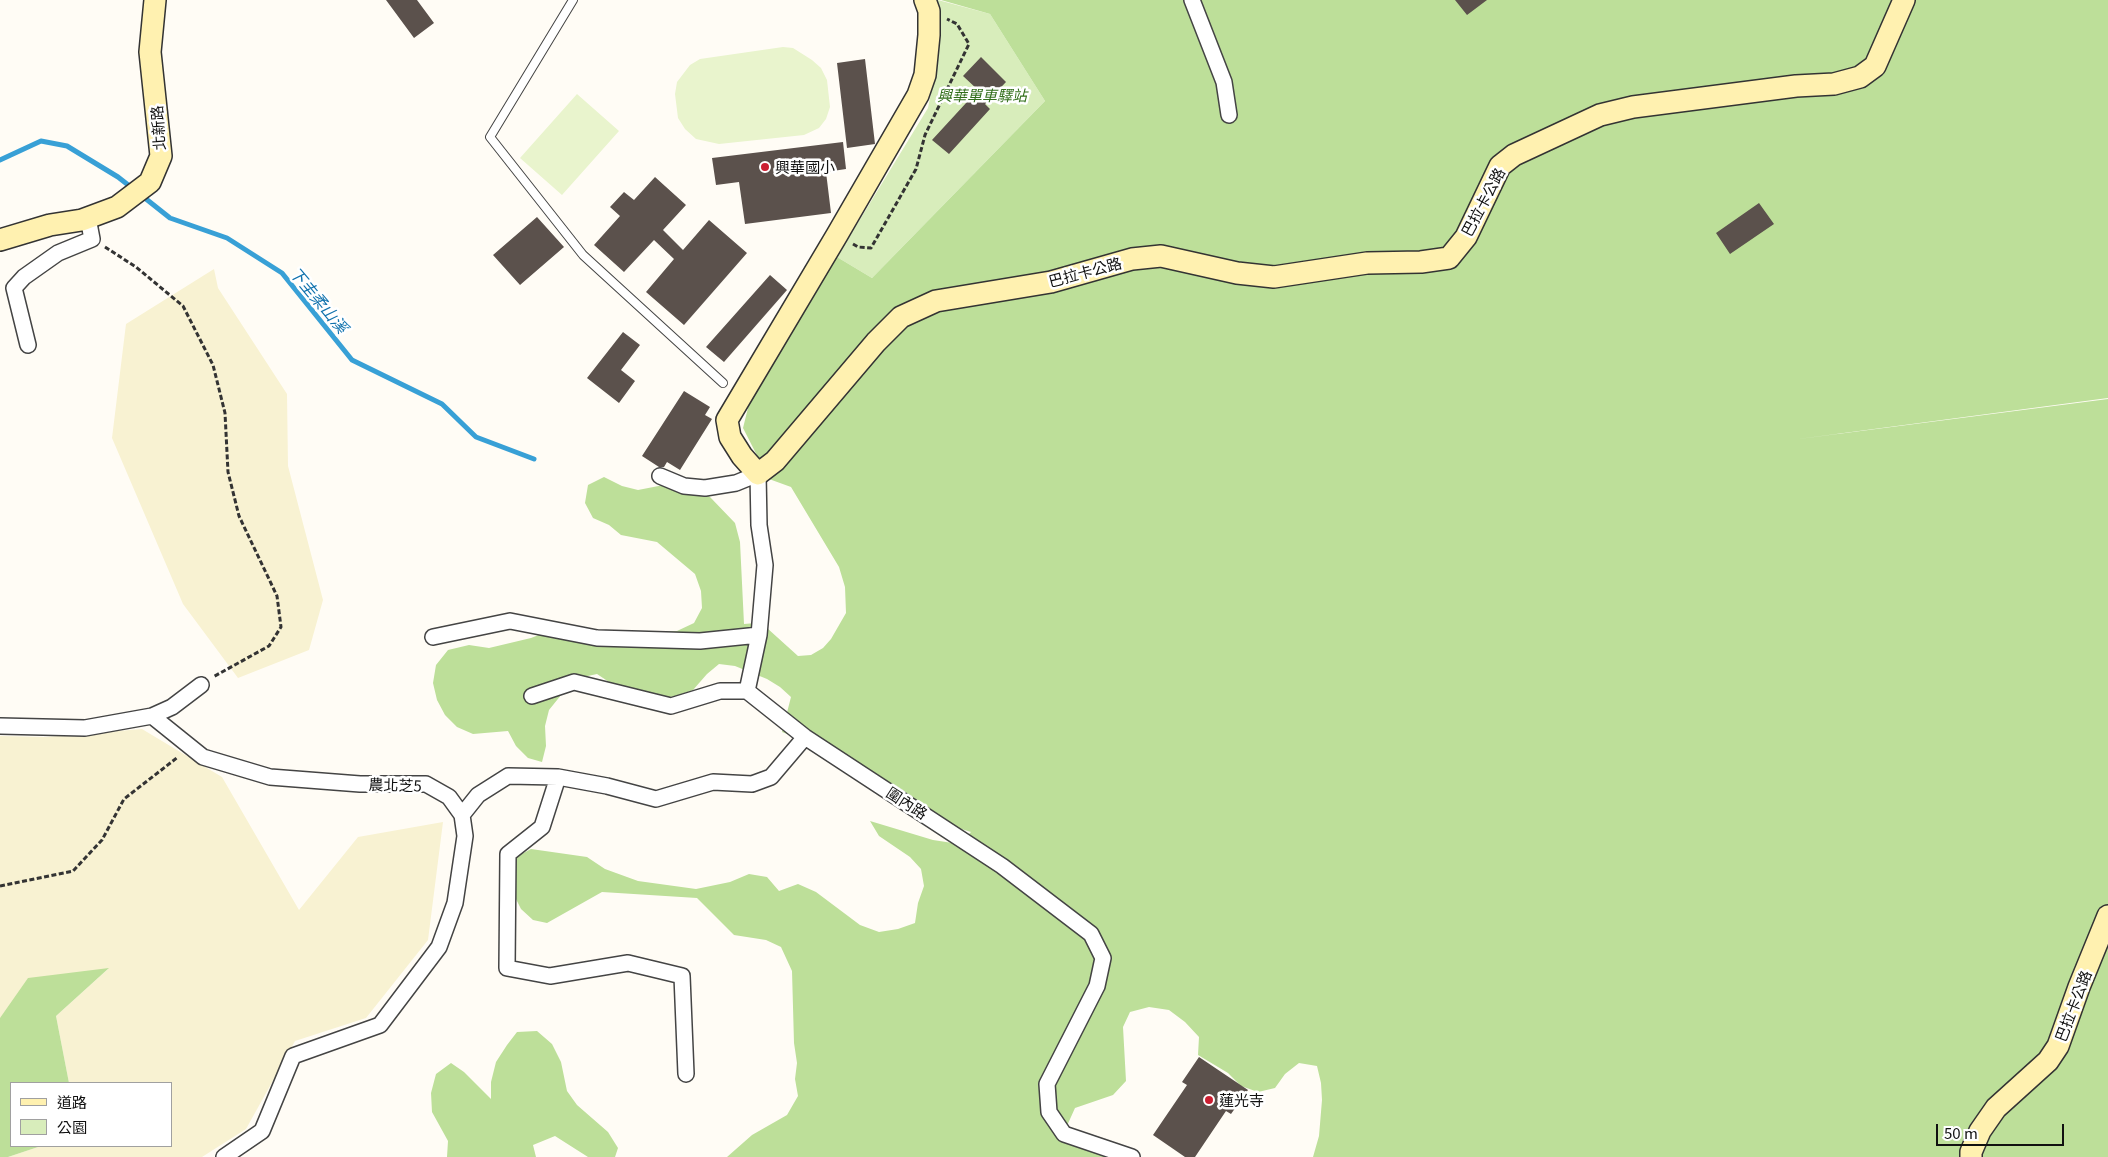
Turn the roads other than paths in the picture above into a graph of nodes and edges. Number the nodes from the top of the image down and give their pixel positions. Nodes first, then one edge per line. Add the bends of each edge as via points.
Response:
1 (155, 0) edge
2 (572, 0) edge
3 (1192, 0) edge
4 (1904, 0) edge
5 (927, 6) edge
6 (1229, 115) dead end
7 (88, 218) junction
8 (0, 240) edge
9 (28, 345) dead end
10 (723, 382) dead end
11 (758, 474) junction
12 (660, 476) dead end
13 (759, 635) junction
14 (433, 637) dead end
15 (201, 685) road end
16 (747, 691) junction
17 (532, 696) dead end
18 (152, 716) junction
19 (0, 726) edge
20 (805, 737) junction
21 (558, 777) junction
22 (462, 815) junction
23 (2108, 916) edge
24 (686, 1074) dead end
25 (224, 1157) edge
26 (1132, 1157) edge
27 (1971, 1157) edge

1 - 7 main road, 北新路 via 150,52 161,156 150,182 117,207
2 - 10 lane via 490,137 583,255
3 - 6 street via 1224,82
4 - 11 main road, 巴拉卡公路 via 1875,66 1860,77 1834,84 1633,107 1600,115 1514,155 1500,166 1466,237 1448,258 1367,263 1274,277 1237,273 1161,256 1132,259 1051,282 936,301 901,317 774,462
5 - 11 main road via 925,75 918,95 727,420 730,437
7 - 8 main road, 北新路
7 - 9 street via 92,239 58,252 14,288
11 - 12 street via 736,483 705,488 684,486
11 - 13 street via 759,525 766,565
13 - 14 street via 700,641 597,638 510,621
13 - 16 street
15 - 18 street via 172,707
16 - 17 street via 720,691 671,706 574,682
16 - 20 street, 圍內路
18 - 19 street via 85,728
18 - 22 street, 農北芝5 via 203,757 270,777 360,784 426,784 449,797
20 - 21 street via 771,777 752,784 712,782 656,799
20 - 26 street, 圍內路 via 1002,866 1091,934 1102,958 1097,986 1047,1084 1049,1112 1064,1134
21 - 22 street via 508,776 478,795
21 - 24 street via 542,827 508,854 507,968 550,976 628,963 682,976
22 - 25 street via 465,836 455,903 439,947 380,1024 293,1056 262,1131
23 - 27 main road, 巴拉卡公路 via 2058,1046 2048,1061 1996,1108 1980,1131

